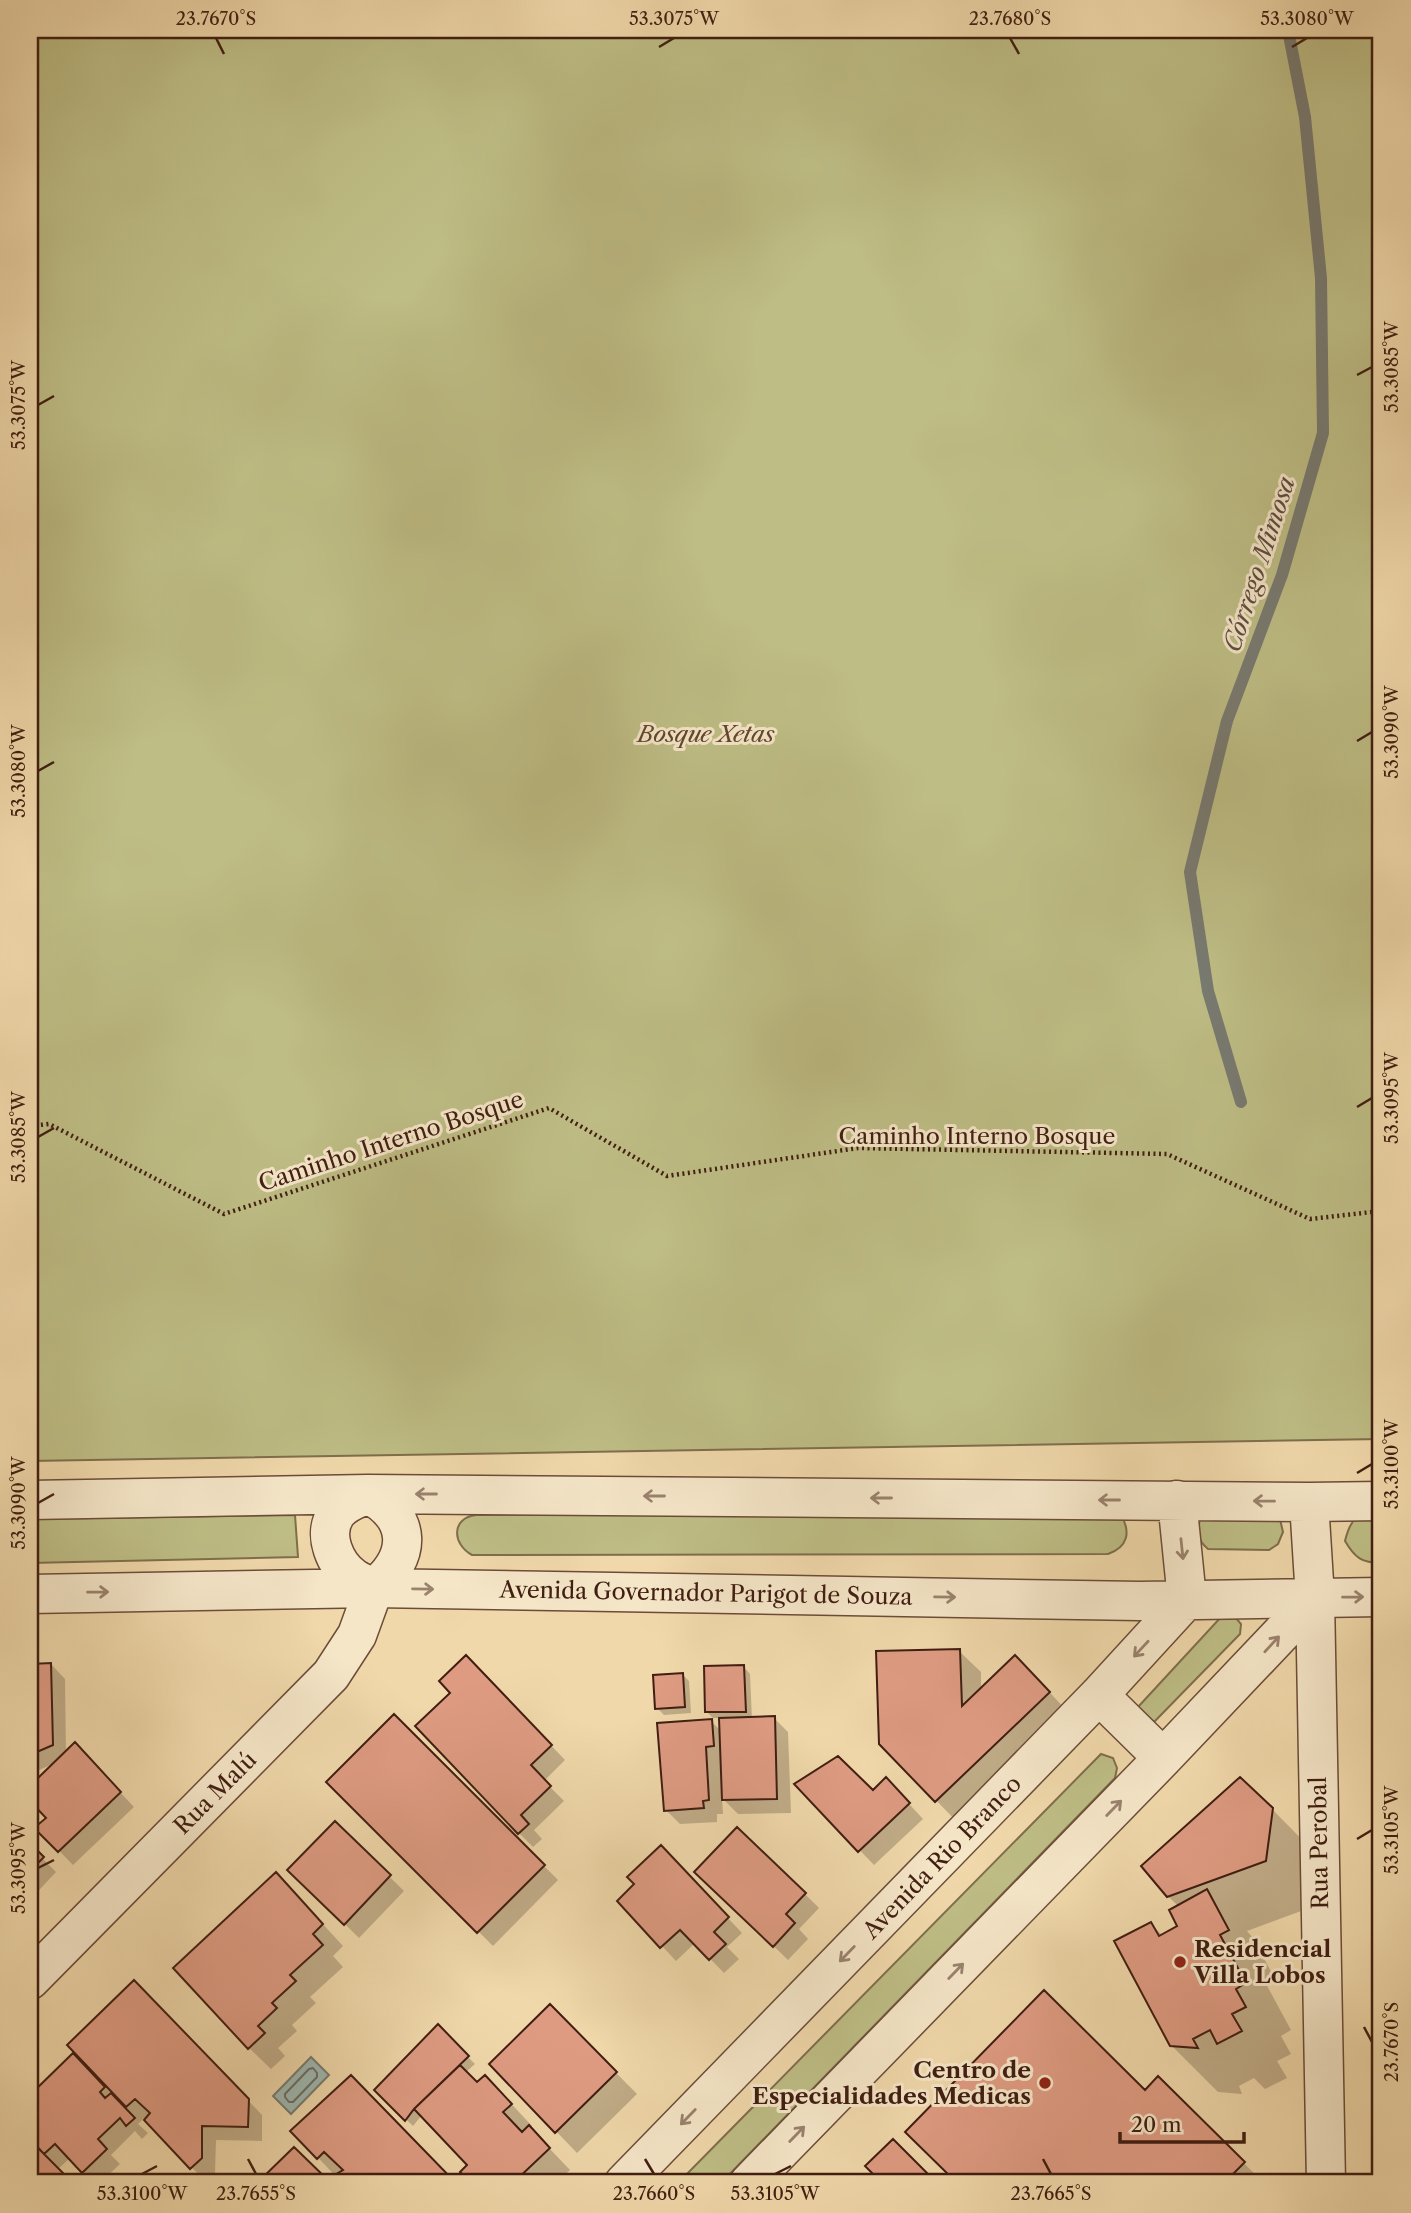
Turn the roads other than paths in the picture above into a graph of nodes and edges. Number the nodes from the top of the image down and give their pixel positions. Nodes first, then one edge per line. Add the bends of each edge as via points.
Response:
1 (368, 1494) junction
2 (30, 1500) edge
3 (1177, 1500) junction
4 (1381, 1501) edge
5 (1309, 1502) junction
6 (374, 1588) junction
7 (30, 1594) edge
8 (1381, 1597) edge
9 (1315, 1598) junction
10 (1187, 1599) junction
11 (1099, 1695) junction
12 (1163, 1758) junction
13 (30, 1980) edge
14 (624, 2183) edge
15 (749, 2183) edge
16 (1326, 2183) edge

1 - 2 street
3 -> 1 street
1 - 6 street via 386,1503 397,1518 402,1537 400,1556 390,1575
1 - 6 street via 335,1515 329,1537 337,1559 353,1577
5 -> 3 street
3 -> 10 street
4 - 5 street
5 - 9 street, Rua Perobal
7 -> 6 street, Avenida Governador Parigot de Souza
6 -> 10 street, Avenida Governador Parigot de Souza
6 - 13 street, Rua Malú via 357,1635 331,1675
9 -> 8 street, Avenida Governador Parigot de Souza
9 - 10 street, Avenida Governador Parigot de Souza
12 -> 9 street
9 - 16 street, Rua Perobal
10 -> 11 street, Avenida Rio Branco
11 - 12 street
11 -> 14 street, Avenida Rio Branco
15 -> 12 street

